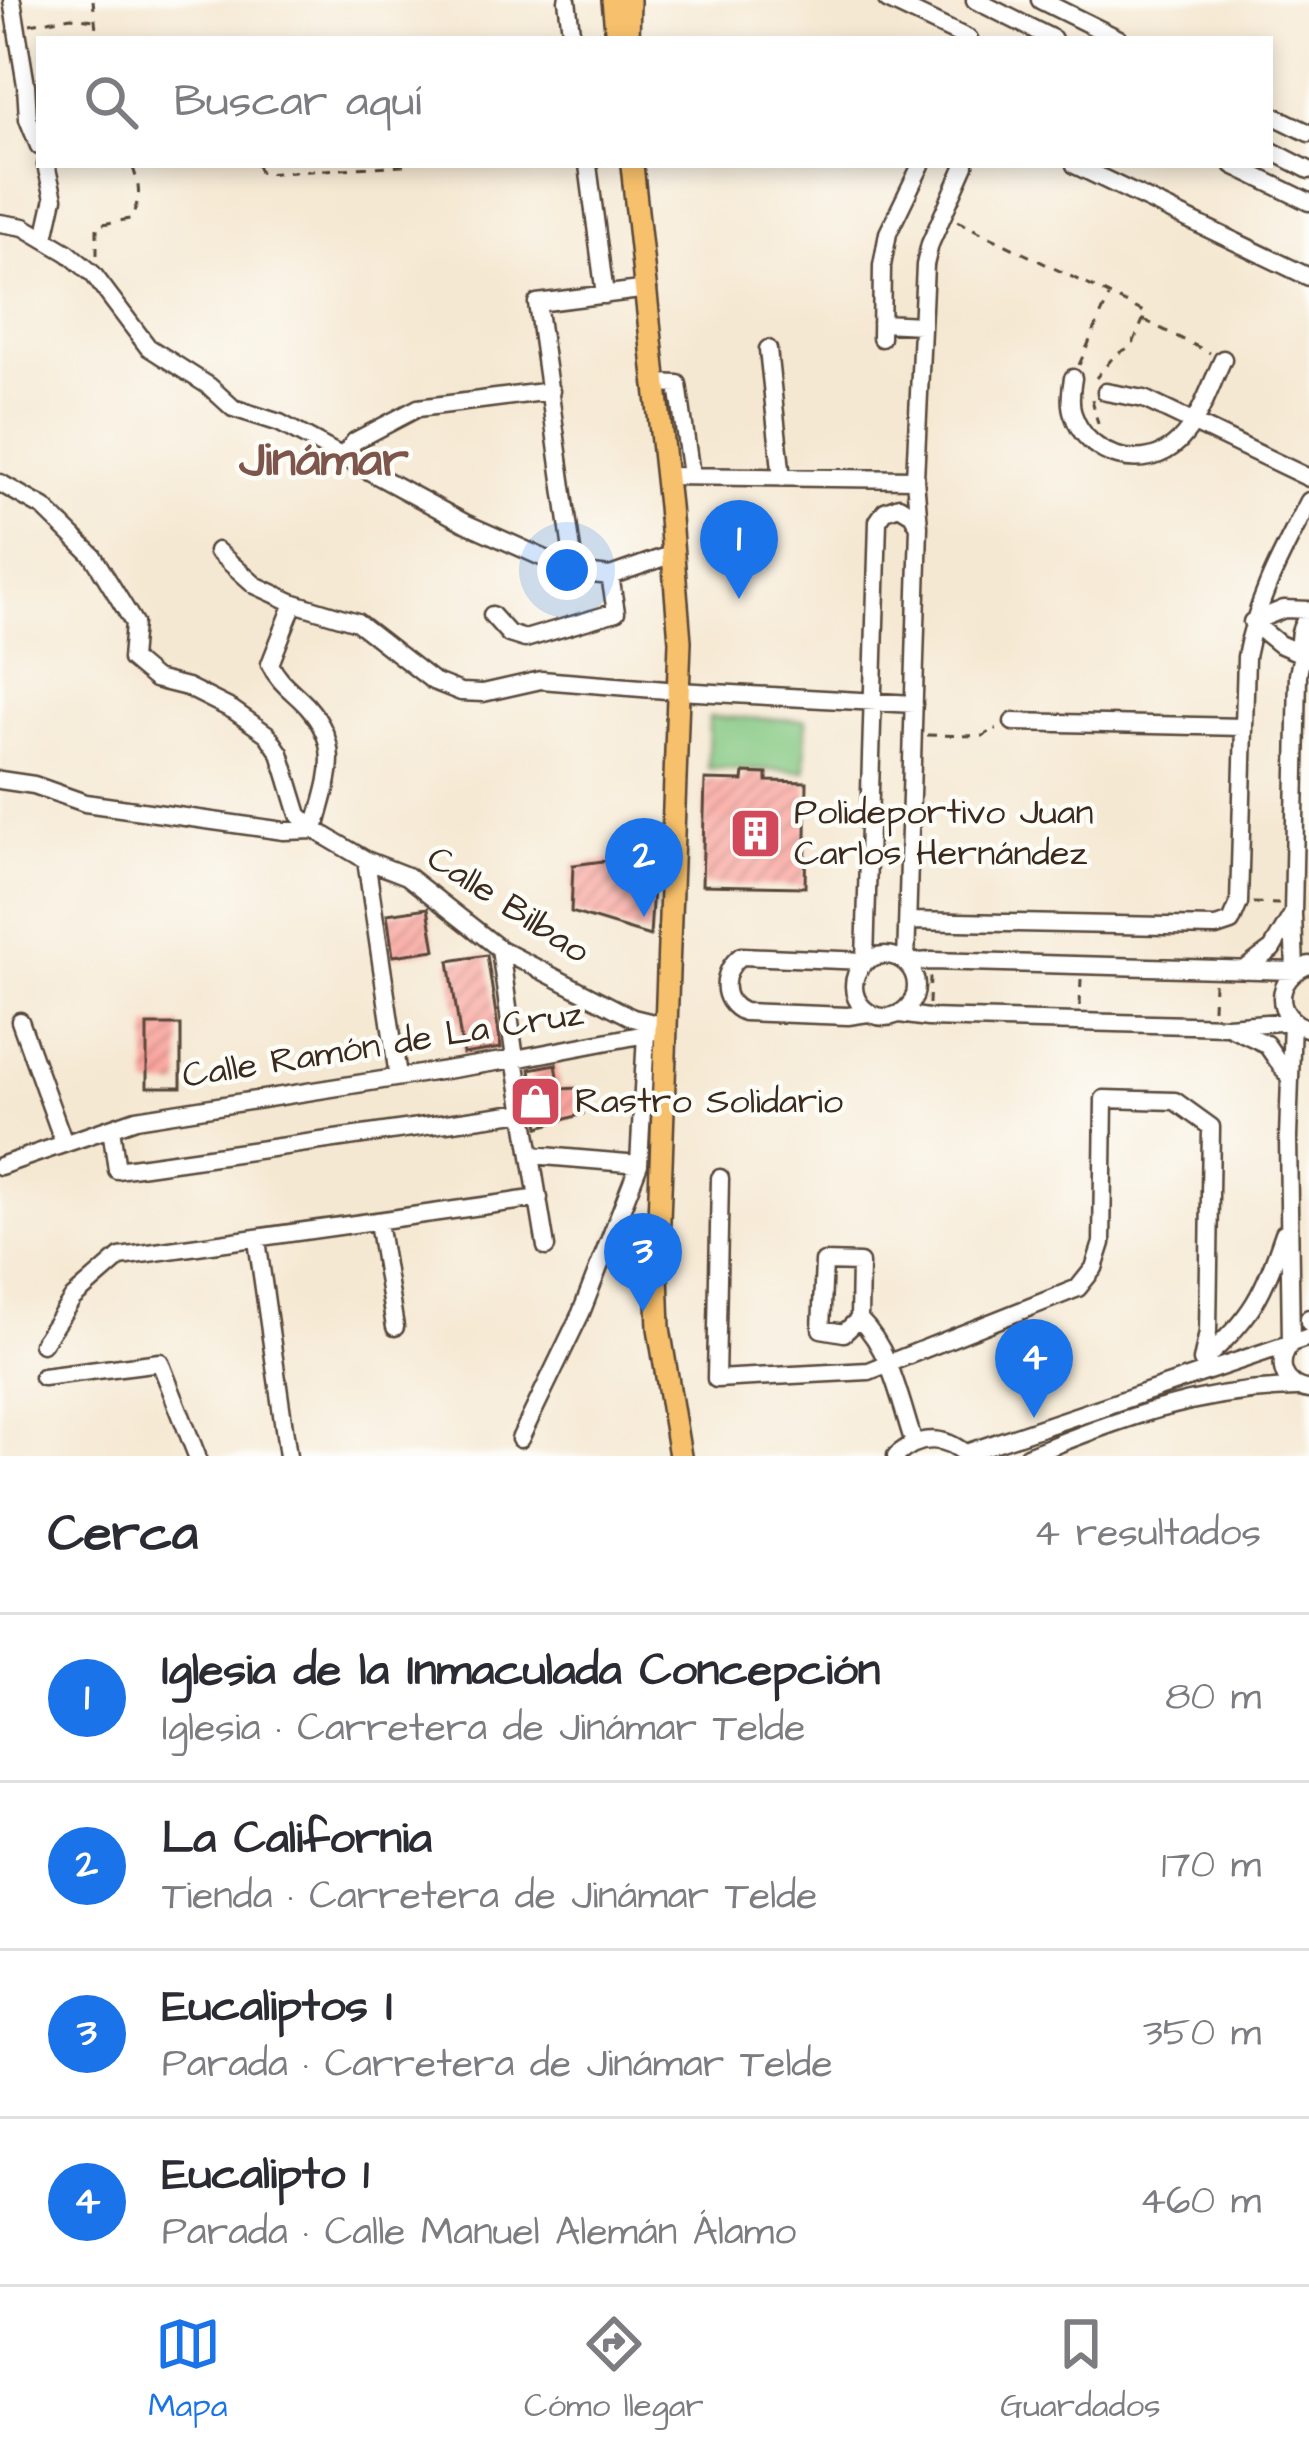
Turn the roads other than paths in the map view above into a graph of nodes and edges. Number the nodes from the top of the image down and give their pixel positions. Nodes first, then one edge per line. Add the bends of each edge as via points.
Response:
1 (12, 0) edge
2 (566, 0) edge
3 (613, 0) edge
4 (887, 0) edge
5 (975, 0) edge
6 (1040, 0) edge
7 (628, 20) edge
8 (572, 36) edge
9 (963, 36) edge
10 (1047, 36) edge
11 (1113, 36) edge
12 (1273, 115) edge
13 (1309, 133) edge
14 (36, 139) edge
15 (1273, 152) edge
16 (47, 168) edge
17 (587, 168) edge
18 (632, 168) edge
19 (919, 168) edge
20 (964, 168) edge
21 (1081, 168) edge
22 (1238, 168) edge
23 (1309, 170) edge
24 (1309, 202) edge
25 (0, 223) edge
26 (45, 238) junction
27 (1309, 277) edge
28 (648, 289) junction
29 (605, 295) junction
30 (922, 325) junction
31 (768, 349) dead end
32 (1222, 359) road end
33 (1073, 377) road end
34 (657, 383) junction
35 (551, 391) junction
36 (1106, 392) dead end
37 (1193, 423) junction
38 (343, 456) junction
39 (691, 475) junction
40 (665, 476) junction
41 (782, 478) junction
42 (1309, 478) edge
43 (915, 479) junction
44 (0, 483) edge
45 (1309, 501) edge
46 (898, 506) junction
47 (919, 526) junction
48 (217, 551) dead end
49 (673, 554) junction
50 (575, 572) junction
51 (610, 576) junction
52 (1265, 586) junction
53 (294, 603) junction
54 (1284, 609) junction
55 (1309, 613) edge
56 (492, 614) dead end
57 (1252, 622) junction
58 (1279, 644) junction
59 (1246, 657) junction
60 (1306, 658) edge
61 (679, 692) junction
62 (873, 702) junction
63 (914, 704) junction
64 (1013, 722) road end
65 (1244, 727) junction
66 (0, 780) edge
67 (315, 830) junction
68 (366, 860) junction
69 (1293, 909) junction
70 (909, 921) junction
71 (500, 949) junction
72 (865, 962) junction
73 (906, 963) junction
74 (1302, 968) edge
75 (1244, 970) junction
76 (868, 1012) junction
77 (900, 1014) junction
78 (20, 1021) dead end
79 (1227, 1025) junction
80 (1300, 1025) edge
81 (656, 1030) junction
82 (514, 1059) junction
83 (398, 1076) junction
84 (1289, 1077) junction
85 (524, 1112) junction
86 (111, 1128) junction
87 (64, 1143) junction
88 (532, 1155) junction
89 (639, 1164) junction
90 (0, 1166) edge
91 (720, 1178) dead end
92 (539, 1198) junction
93 (1288, 1221) junction
94 (378, 1222) junction
95 (256, 1240) junction
96 (546, 1247) dead end
97 (859, 1319) dead end
98 (395, 1327) dead end
99 (1300, 1340) edge
100 (42, 1344) dead end
101 (1202, 1361) junction
102 (887, 1363) junction
103 (43, 1377) dead end
104 (1190, 1378) junction
105 (1303, 1389) edge
106 (675, 1423) junction
107 (520, 1438) dead end
108 (914, 1443) junction
109 (967, 1455) edge
110 (197, 1456) edge
111 (288, 1456) edge
112 (680, 1456) edge
113 (694, 1456) edge
114 (896, 1456) edge
115 (1027, 1456) edge

1 - 14 street
2 - 8 street
3 - 7 main road
4 - 9 street
5 - 10 street
6 - 11 street
12 - 13 street
15 - 23 street
16 - 26 street via 54,198
17 - 29 street
18 - 28 main road
19 - 30 street via 888,232 881,331
20 - 30 street via 925,265
21 - 27 street
22 - 24 street
25 - 26 street
26 - 38 street via 93,274 148,347 233,408
28 - 29 street
28 - 34 main road
29 - 35 street via 537,303
30 - 43 street
31 - 41 street
32 - 37 street
33 - 37 street via 1072,412 1082,432 1117,457 1158,455
34 - 39 street via 678,384
34 - 40 main road
35 - 38 street via 418,408 355,441
35 - 50 street
36 - 37 street via 1144,399
37 - 42 street
38 - 50 street
39 - 40 street
39 - 41 street
40 - 49 main road
41 - 43 street
43 - 46 street
43 - 47 street
44 - 67 street via 44,508 93,556 134,623 130,659 267,734 299,815
45 - 52 street
46 - 47 street
46 - 62 street via 878,521
47 - 63 street
48 - 53 street via 255,585
49 - 51 street
49 - 61 main road
50 - 51 street
51 - 56 street via 616,612 525,639
52 - 54 street
52 - 57 street
53 - 61 street via 357,622 433,681 461,692 541,680
53 - 67 street via 270,664 325,729 332,760
54 - 55 street
54 - 57 street
55 - 60 street via 1299,634
57 - 58 street
57 - 59 street
58 - 59 street
58 - 60 street
59 - 65 street
60 - 69 street via 1298,675
61 - 62 street
61 - 81 main road
62 - 63 street
62 - 72 street
63 - 70 street
64 - 65 street
65 - 70 street via 1239,903 1231,922
66 - 67 street via 85,803
67 - 68 street, Calle Bilbao
68 - 71 street, Calle Bilbao via 407,876
68 - 83 street
69 - 74 street
69 - 75 street via 1272,949
70 - 73 street
71 - 81 street, Calle Bilbao
71 - 82 street
72 - 73 street via 878,955
72 - 76 street via 853,988
72 - 76 street via 741,956 730,964 726,996 744,1012
73 - 75 street
73 - 77 street via 916,990
74 - 75 street
74 - 80 street via 1282,996
76 - 77 street
77 - 79 street
78 - 87 street
79 - 80 street
79 - 84 street via 1266,1044
80 - 84 street
81 - 82 street, Calle Ramón de La Cruz
81 - 89 street
81 - 106 main road via 656,1275
82 - 83 street, Calle Ramón de La Cruz
82 - 85 street
83 - 86 street, Calle Ramón de La Cruz
84 - 93 street
85 - 86 street via 117,1170
85 - 88 street
86 - 87 street, Calle Ramón de La Cruz
87 - 90 street, Calle Ramón de La Cruz
88 - 89 street
88 - 92 street
89 - 107 street
91 - 102 street via 716,1379
92 - 94 street
92 - 96 street
93 - 99 street
93 - 101 street via 1265,1287 1236,1331
94 - 95 street
94 - 98 street
95 - 100 street via 120,1257 73,1298
95 - 111 street
97 - 102 street
99 - 104 street
99 - 105 street via 1282,1356 1282,1371
101 - 102 street via 1211,1127 1175,1101 1104,1099 1102,1243 1078,1288
101 - 104 street
102 - 108 street
103 - 110 street via 160,1362
104 - 109 street
105 - 115 street via 1180,1401
106 - 112 main road
106 - 113 street
108 - 109 street via 941,1440
108 - 114 street

